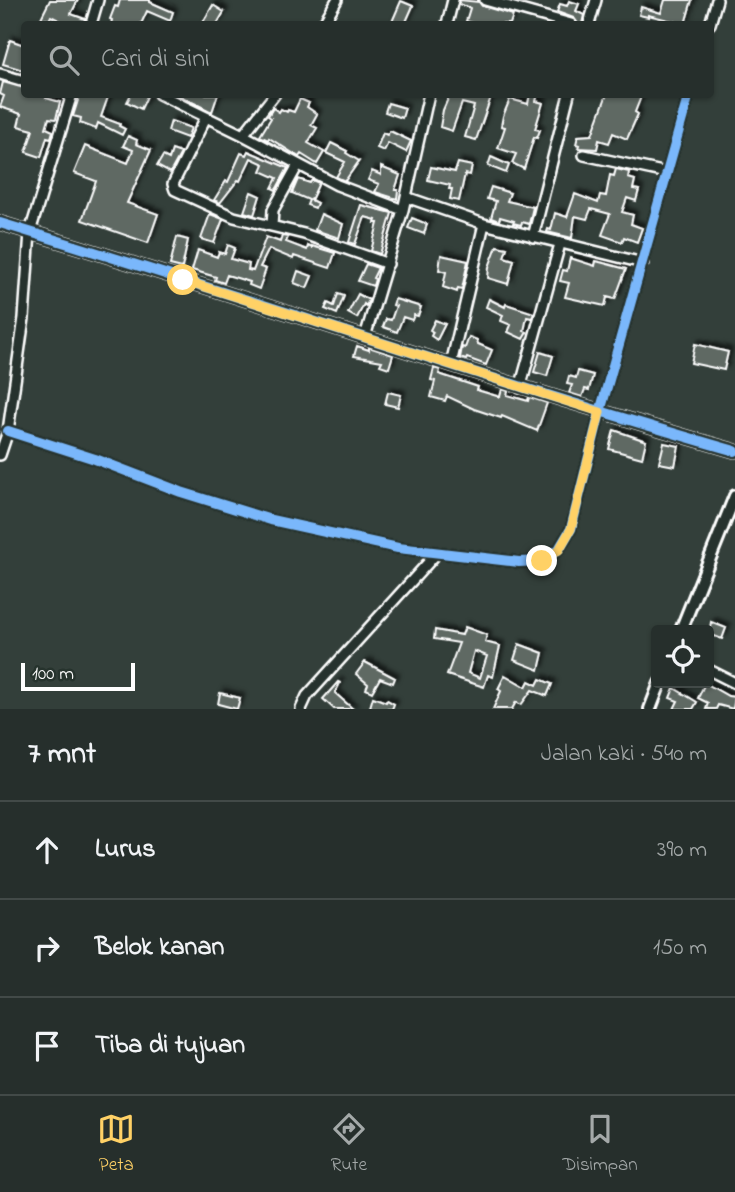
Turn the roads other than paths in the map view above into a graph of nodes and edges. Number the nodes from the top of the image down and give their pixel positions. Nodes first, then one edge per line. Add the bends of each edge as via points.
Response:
1 (98, 0) edge
2 (337, 0) edge
3 (453, 0) edge
4 (485, 0) edge
5 (596, 0) edge
6 (717, 0) edge
7 (92, 21) edge
8 (326, 21) edge
9 (448, 21) edge
10 (560, 21) edge
11 (590, 21) edge
12 (711, 21) edge
13 (0, 74) edge
14 (21, 80) edge
15 (70, 98) edge
16 (167, 98) edge
17 (272, 98) edge
18 (428, 98) edge
19 (568, 98) edge
20 (688, 98) edge
21 (206, 117) junction
22 (243, 135) junction
23 (584, 155) dead end
24 (298, 165) junction
25 (667, 173) junction
26 (406, 197) junction
27 (403, 210) junction
28 (0, 223) edge
29 (485, 224) junction
30 (272, 226) junction
31 (30, 232) junction
32 (533, 237) junction
33 (560, 244) junction
34 (643, 263) junction
35 (388, 264) junction
36 (365, 337) junction
37 (451, 364) junction
38 (520, 388) junction
39 (600, 412) junction
40 (8, 431) junction
41 (735, 451) edge
42 (0, 455) edge
43 (735, 496) edge
44 (438, 553) junction
45 (683, 625) edge
46 (714, 672) edge
47 (735, 683) edge
48 (658, 688) edge
49 (303, 709) edge
50 (313, 709) edge
51 (650, 709) edge

1 - 7 street
2 - 8 street
3 - 9 street
4 - 10 street
5 - 11 street
6 - 12 street
13 - 14 street
15 - 31 street
16 - 21 street
17 - 22 street
18 - 26 street
19 - 32 street
20 - 25 street
21 - 22 street
21 - 30 street via 173,184 175,190 234,217
22 - 24 street
23 - 25 street
24 - 27 street
24 - 30 street via 273,210
25 - 34 street
26 - 27 street
26 - 29 street
27 - 35 street
28 - 31 street
29 - 32 street
29 - 37 street
30 - 35 street
31 - 36 street
31 - 40 street
32 - 33 street
33 - 34 street
33 - 38 street
34 - 39 street
35 - 36 street
36 - 37 street
37 - 38 street
38 - 39 street
39 - 41 street
39 - 44 street via 571,529 559,550 542,561 519,562
40 - 42 street
40 - 44 street via 271,520
43 - 45 street
44 - 49 street via 307,696
46 - 47 street
48 - 51 street
49 - 50 street

